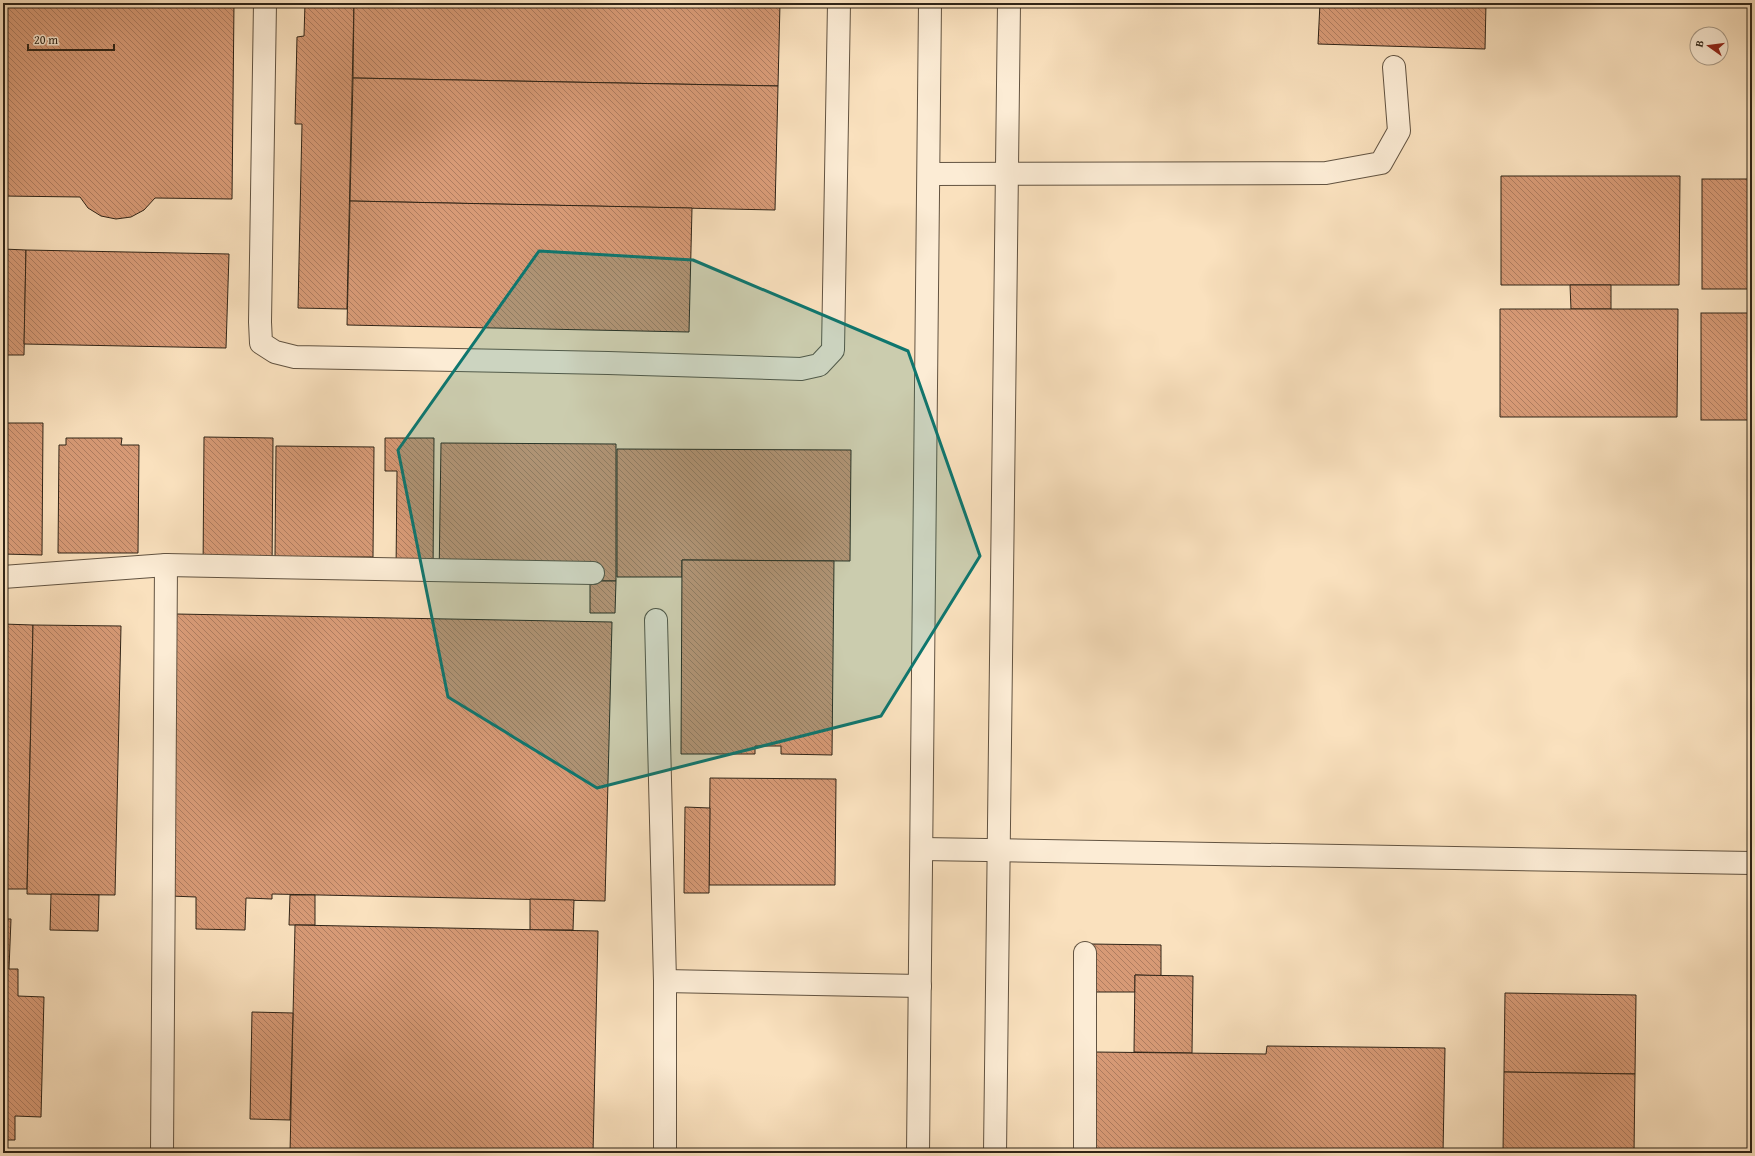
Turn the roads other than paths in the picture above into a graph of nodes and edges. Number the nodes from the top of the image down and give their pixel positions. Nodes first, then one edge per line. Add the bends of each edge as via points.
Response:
1 (265, 3) edge
2 (839, 3) edge
3 (930, 3) edge
4 (1009, 3) edge
5 (1394, 67) dead end
6 (1007, 173) junction
7 (929, 174) junction
8 (166, 565) junction
9 (593, 573) dead end
10 (3, 577) edge
11 (656, 620) dead end
12 (922, 849) junction
13 (999, 850) junction
14 (1752, 863) edge
15 (1086, 953) dead end
16 (665, 981) junction
17 (920, 986) junction
18 (162, 1153) edge
19 (665, 1153) edge
20 (918, 1153) edge
21 (995, 1153) edge
22 (1085, 1153) edge

1 - 2 street via 260,322 261,343 274,352 295,358 801,369 819,365 833,350
3 - 7 street
4 - 6 street
5 - 6 street via 1399,131 1381,163 1326,173
6 - 7 street
6 - 13 street
7 - 12 street
8 - 9 street
8 - 10 street
8 - 18 street
11 - 16 street
12 - 13 street
12 - 17 street
13 - 14 street
13 - 21 street
15 - 22 street
16 - 17 street
16 - 19 street
17 - 20 street

